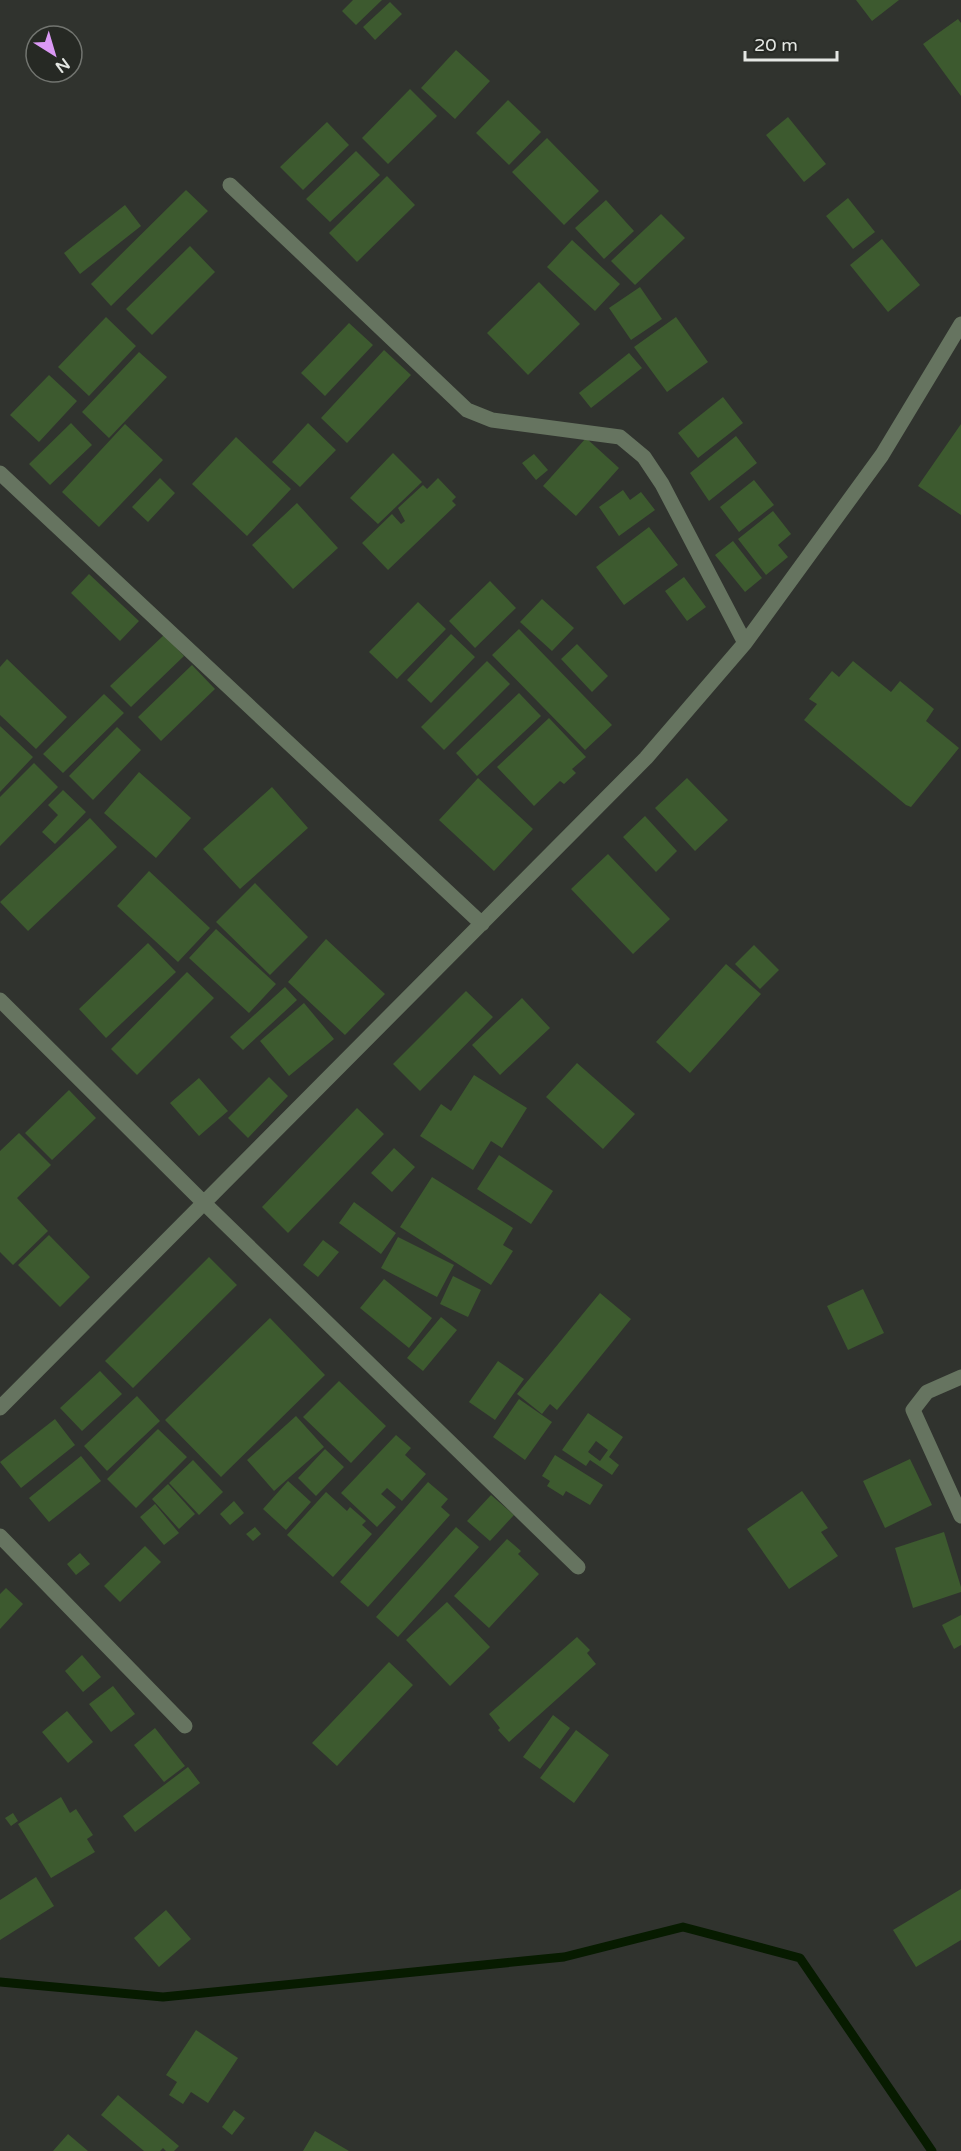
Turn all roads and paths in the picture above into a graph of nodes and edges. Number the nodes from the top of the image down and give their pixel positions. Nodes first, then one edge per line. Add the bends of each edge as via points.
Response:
1 (230, 185) dead end
2 (961, 324) edge
3 (0, 473) edge
4 (745, 643) junction
5 (482, 924) junction
6 (0, 1000) edge
7 (203, 1202) junction
8 (961, 1377) edge
9 (0, 1408) edge
10 (961, 1516) edge
11 (0, 1536) edge
12 (578, 1568) dead end
13 (185, 1726) dead end

1 - 4 street via 467,410 492,420 621,437 644,457
2 - 4 street via 882,454
3 - 5 street
4 - 5 street via 646,758
5 - 7 street
6 - 7 street
7 - 9 street
7 - 12 street
8 - 10 street via 927,1392 913,1410
11 - 13 street

